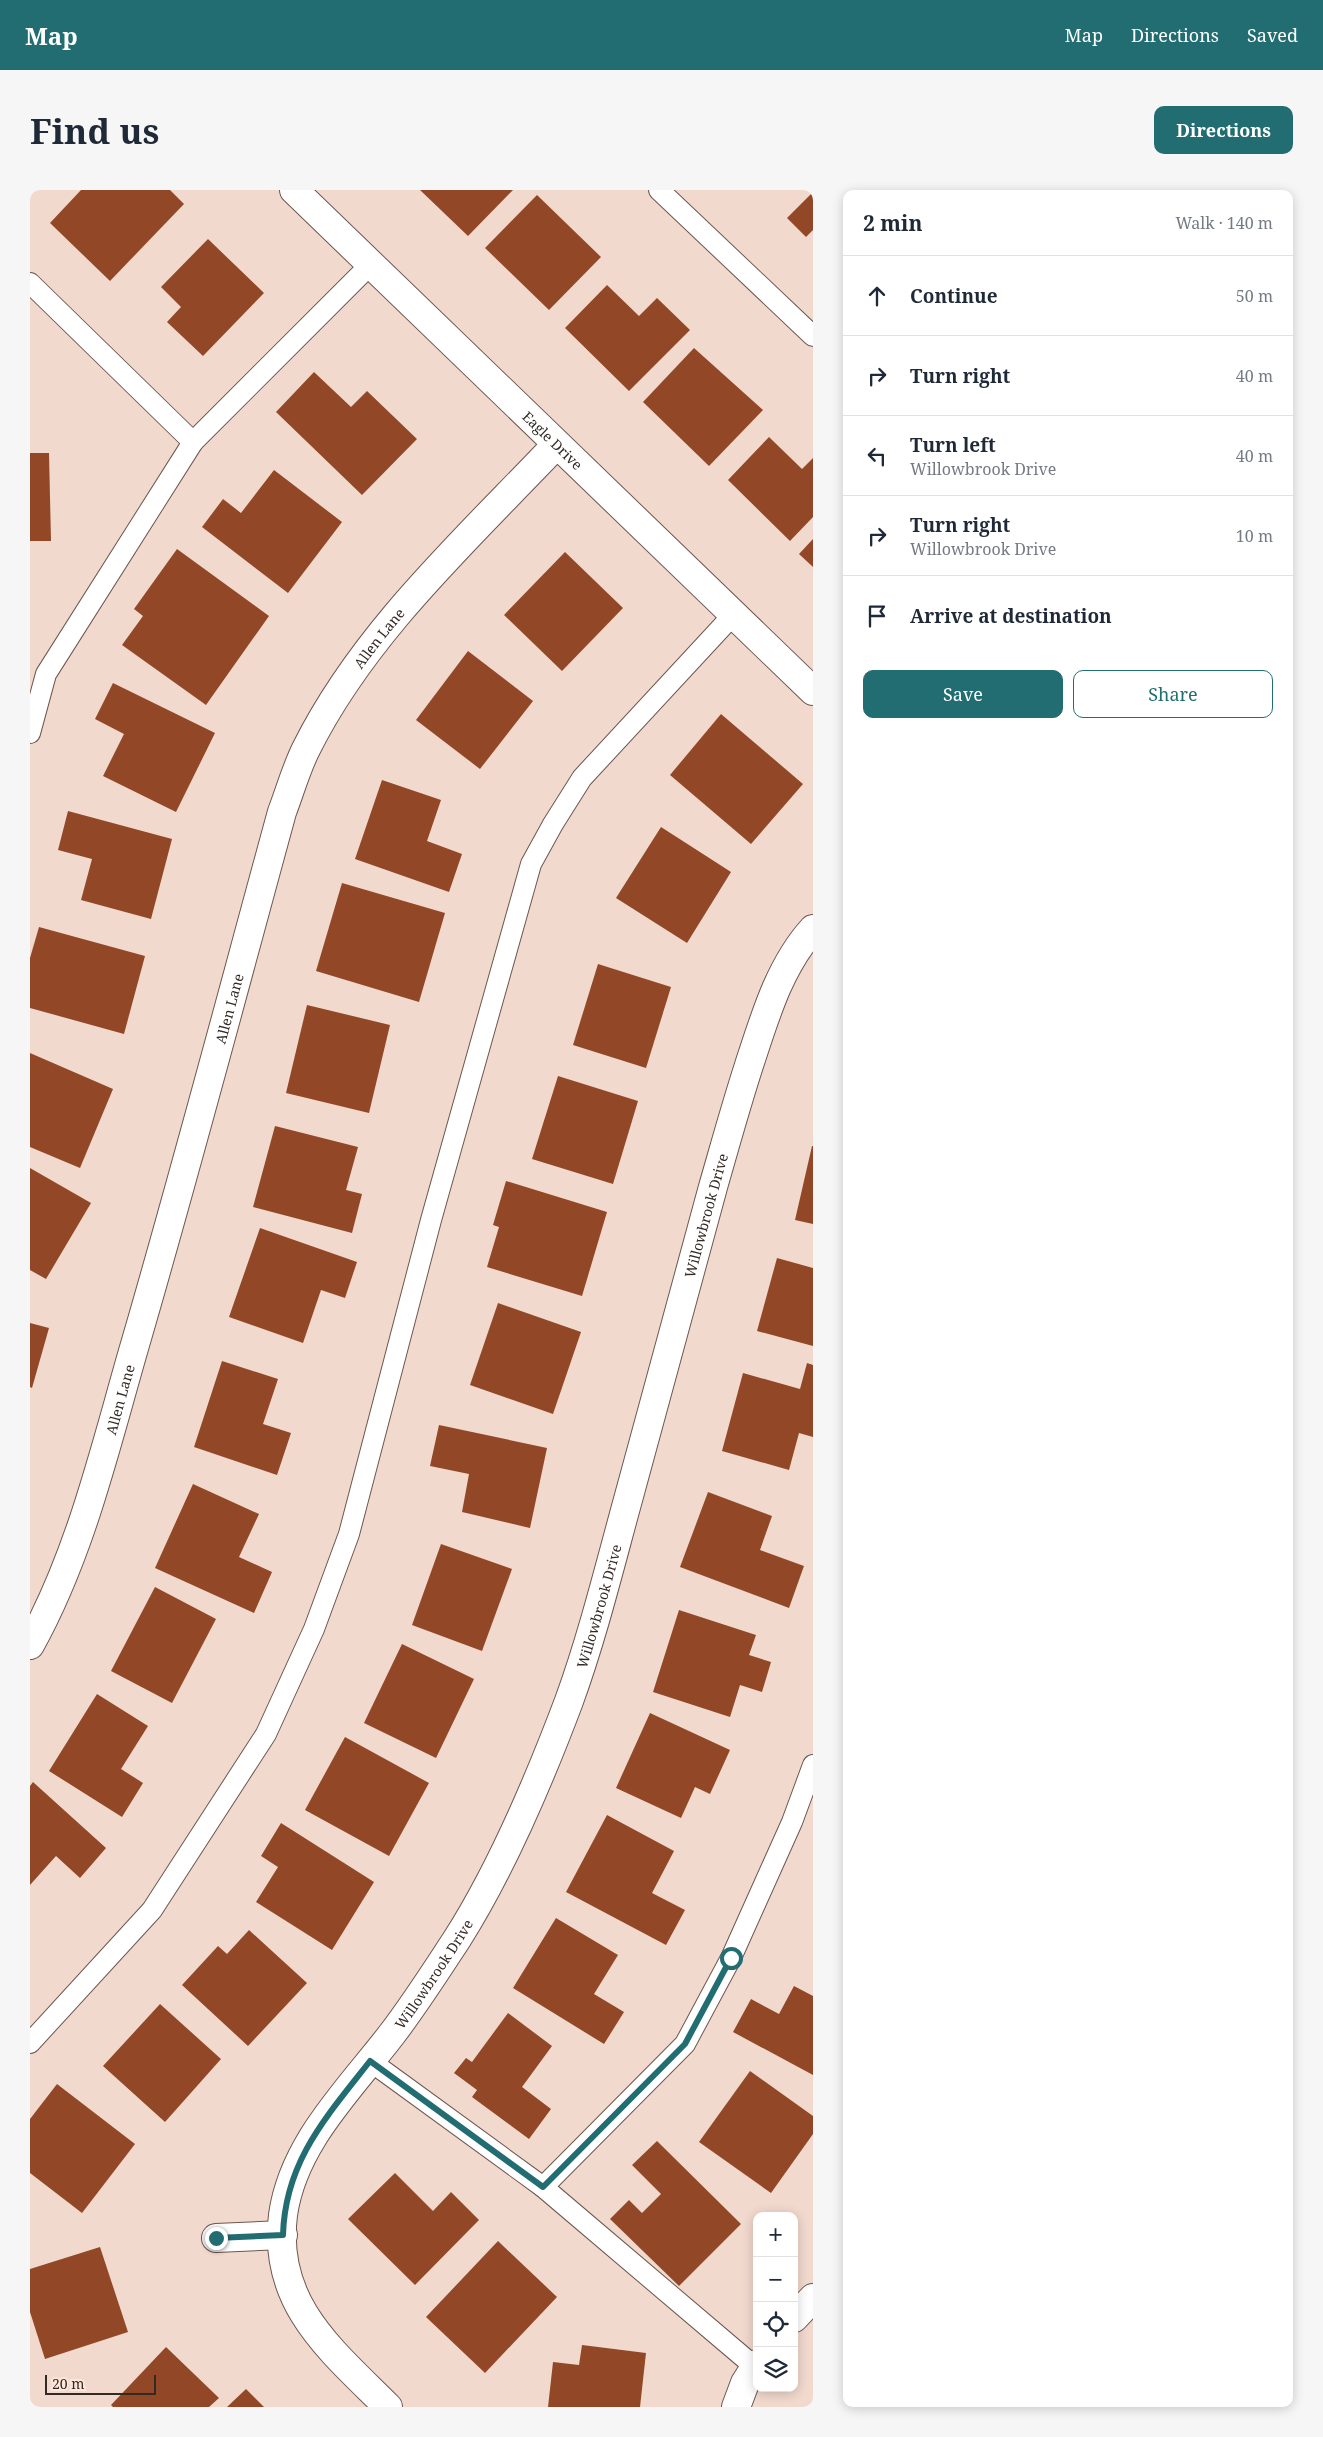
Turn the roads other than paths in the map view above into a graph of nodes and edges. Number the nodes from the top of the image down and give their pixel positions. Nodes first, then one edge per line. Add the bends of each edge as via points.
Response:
1 (294, 190) edge
2 (659, 190) edge
3 (370, 265) junction
4 (30, 283) edge
5 (813, 336) edge
6 (193, 442) junction
7 (556, 445) junction
8 (733, 615) junction
9 (813, 691) edge
10 (30, 733) edge
11 (813, 929) edge
12 (30, 1645) edge
13 (813, 1766) edge
14 (30, 2043) edge
15 (370, 2061) junction
16 (543, 2187) junction
17 (283, 2235) junction
18 (216, 2238) dead end
19 (813, 2298) edge
20 (798, 2314) edge
21 (753, 2363) edge
22 (753, 2371) edge
23 (388, 2407) edge
24 (736, 2407) edge

1 - 3 street, Eagle Drive
2 - 5 lane
3 - 6 lane
3 - 7 street, Eagle Drive
4 - 6 lane
6 - 10 lane via 46,674
7 - 8 street, Eagle Drive
7 - 12 street, Allen Lane via 392,619 334,700 306,749 282,812 86,1512 61,1579
8 - 9 street, Eagle Drive
8 - 14 lane via 582,778 531,864 431,1220 349,1534 314,1630 266,1734 152,1910
11 - 15 street, Willowbrook Drive via 799,944 781,979 737,1101 606,1580 569,1700 482,1896 395,2029
13 - 16 lane via 792,1822 731,1958 685,2044
15 - 16 lane
15 - 17 street, Willowbrook Drive via 306,2148 291,2179 283,2216
16 - 21 lane
17 - 18 street
17 - 23 street, Willowbrook Drive via 282,2258 293,2295 319,2338
19 - 20 street
22 - 24 street

